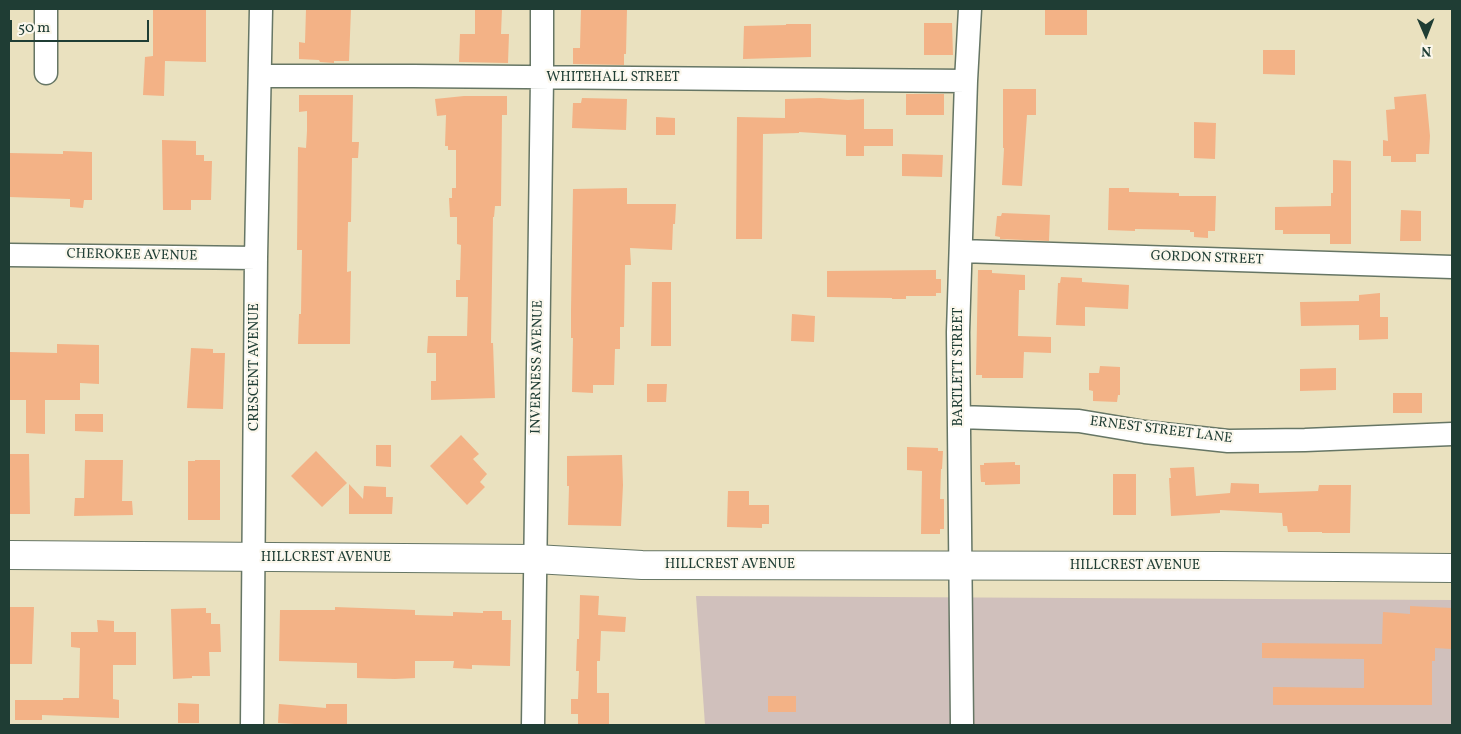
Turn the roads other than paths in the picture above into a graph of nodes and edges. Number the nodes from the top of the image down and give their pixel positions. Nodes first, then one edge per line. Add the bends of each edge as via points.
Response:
1 (46, 9) edge
2 (260, 9) edge
3 (542, 9) edge
4 (970, 9) edge
5 (46, 73) dead end
6 (260, 76) junction
7 (542, 78) junction
8 (966, 81) junction
9 (961, 251) junction
10 (9, 254) edge
11 (256, 258) junction
12 (1452, 267) edge
13 (959, 417) junction
14 (1452, 434) edge
15 (9, 555) edge
16 (253, 558) junction
17 (535, 559) junction
18 (961, 566) junction
19 (1452, 568) edge
20 (252, 725) edge
21 (533, 725) edge
22 (962, 725) edge

1 - 5 street
2 - 6 street, CRESCENT AVENUE
3 - 7 street, INVERNESS AVENUE
4 - 8 street, BARTLETT STREET
6 - 7 street, WHITEHALL STREET
6 - 11 street, CRESCENT AVENUE
7 - 8 street, WHITEHALL STREET
7 - 17 street, INVERNESS AVENUE
8 - 9 street, BARTLETT STREET
9 - 12 street, GORDON STREET
9 - 13 street, BARTLETT STREET
10 - 11 street, CHEROKEE AVENUE
11 - 16 street, CRESCENT AVENUE
13 - 14 street, ERNEST STREET LANE via 1079,420 1145,432 1228,441
13 - 18 street, BARTLETT STREET
15 - 16 street, HILLCREST AVENUE
16 - 17 street, HILLCREST AVENUE
16 - 20 street, CRESCENT AVENUE
17 - 18 street, HILLCREST AVENUE via 642,565
17 - 21 street, INVERNESS AVENUE
18 - 19 street, HILLCREST AVENUE
18 - 22 street, BARTLETT STREET

